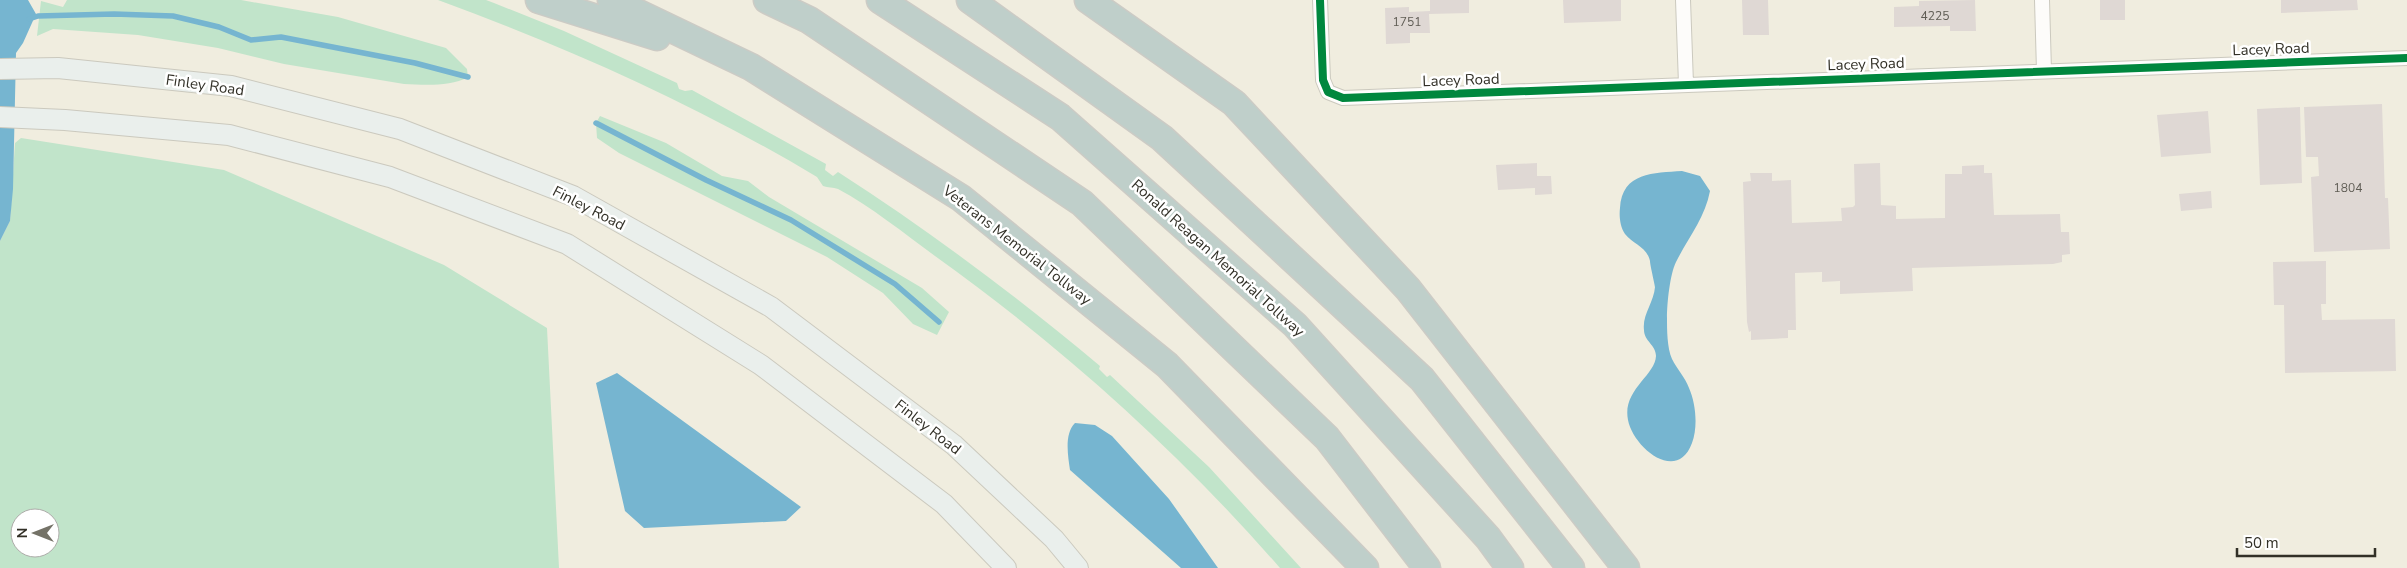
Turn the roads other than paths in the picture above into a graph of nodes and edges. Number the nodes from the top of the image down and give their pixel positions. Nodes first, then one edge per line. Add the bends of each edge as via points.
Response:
1 (539, 0) edge
2 (610, 0) edge
3 (768, 0) edge
4 (880, 0) edge
5 (970, 0) edge
6 (1088, 0) edge
7 (1320, 0) edge
8 (1683, 0) edge
9 (2042, 0) edge
10 (2407, 58) edge
11 (751, 67) junction
12 (0, 69) edge
13 (2044, 71) junction
14 (1686, 84) junction
15 (0, 117) edge
16 (1006, 568) edge
17 (1078, 568) edge
18 (1365, 568) edge
19 (1426, 568) edge
20 (1510, 568) edge
21 (1571, 568) edge
22 (1626, 568) edge

1 - 11 highway
2 - 11 highway, Veterans Memorial Tollway
3 - 19 highway via 809,20 1082,203 1327,438
4 - 20 highway, Ronald Reagan Memorial Tollway via 1060,116 1295,325 1488,538
5 - 21 highway via 1162,138 1422,379
6 - 22 highway via 1234,102 1408,289
7 - 14 street, Lacey Road via 1323,80 1328,92 1343,98
8 - 14 street
9 - 13 street
10 - 13 street, Lacey Road
11 - 18 highway, Veterans Memorial Tollway via 961,198 1166,365
12 - 17 main road, Finley Road via 58,68 231,86 400,129 573,196 771,307 954,444 1054,539
13 - 14 street, Lacey Road
15 - 16 main road via 229,135 390,177 567,244 761,365 944,504

